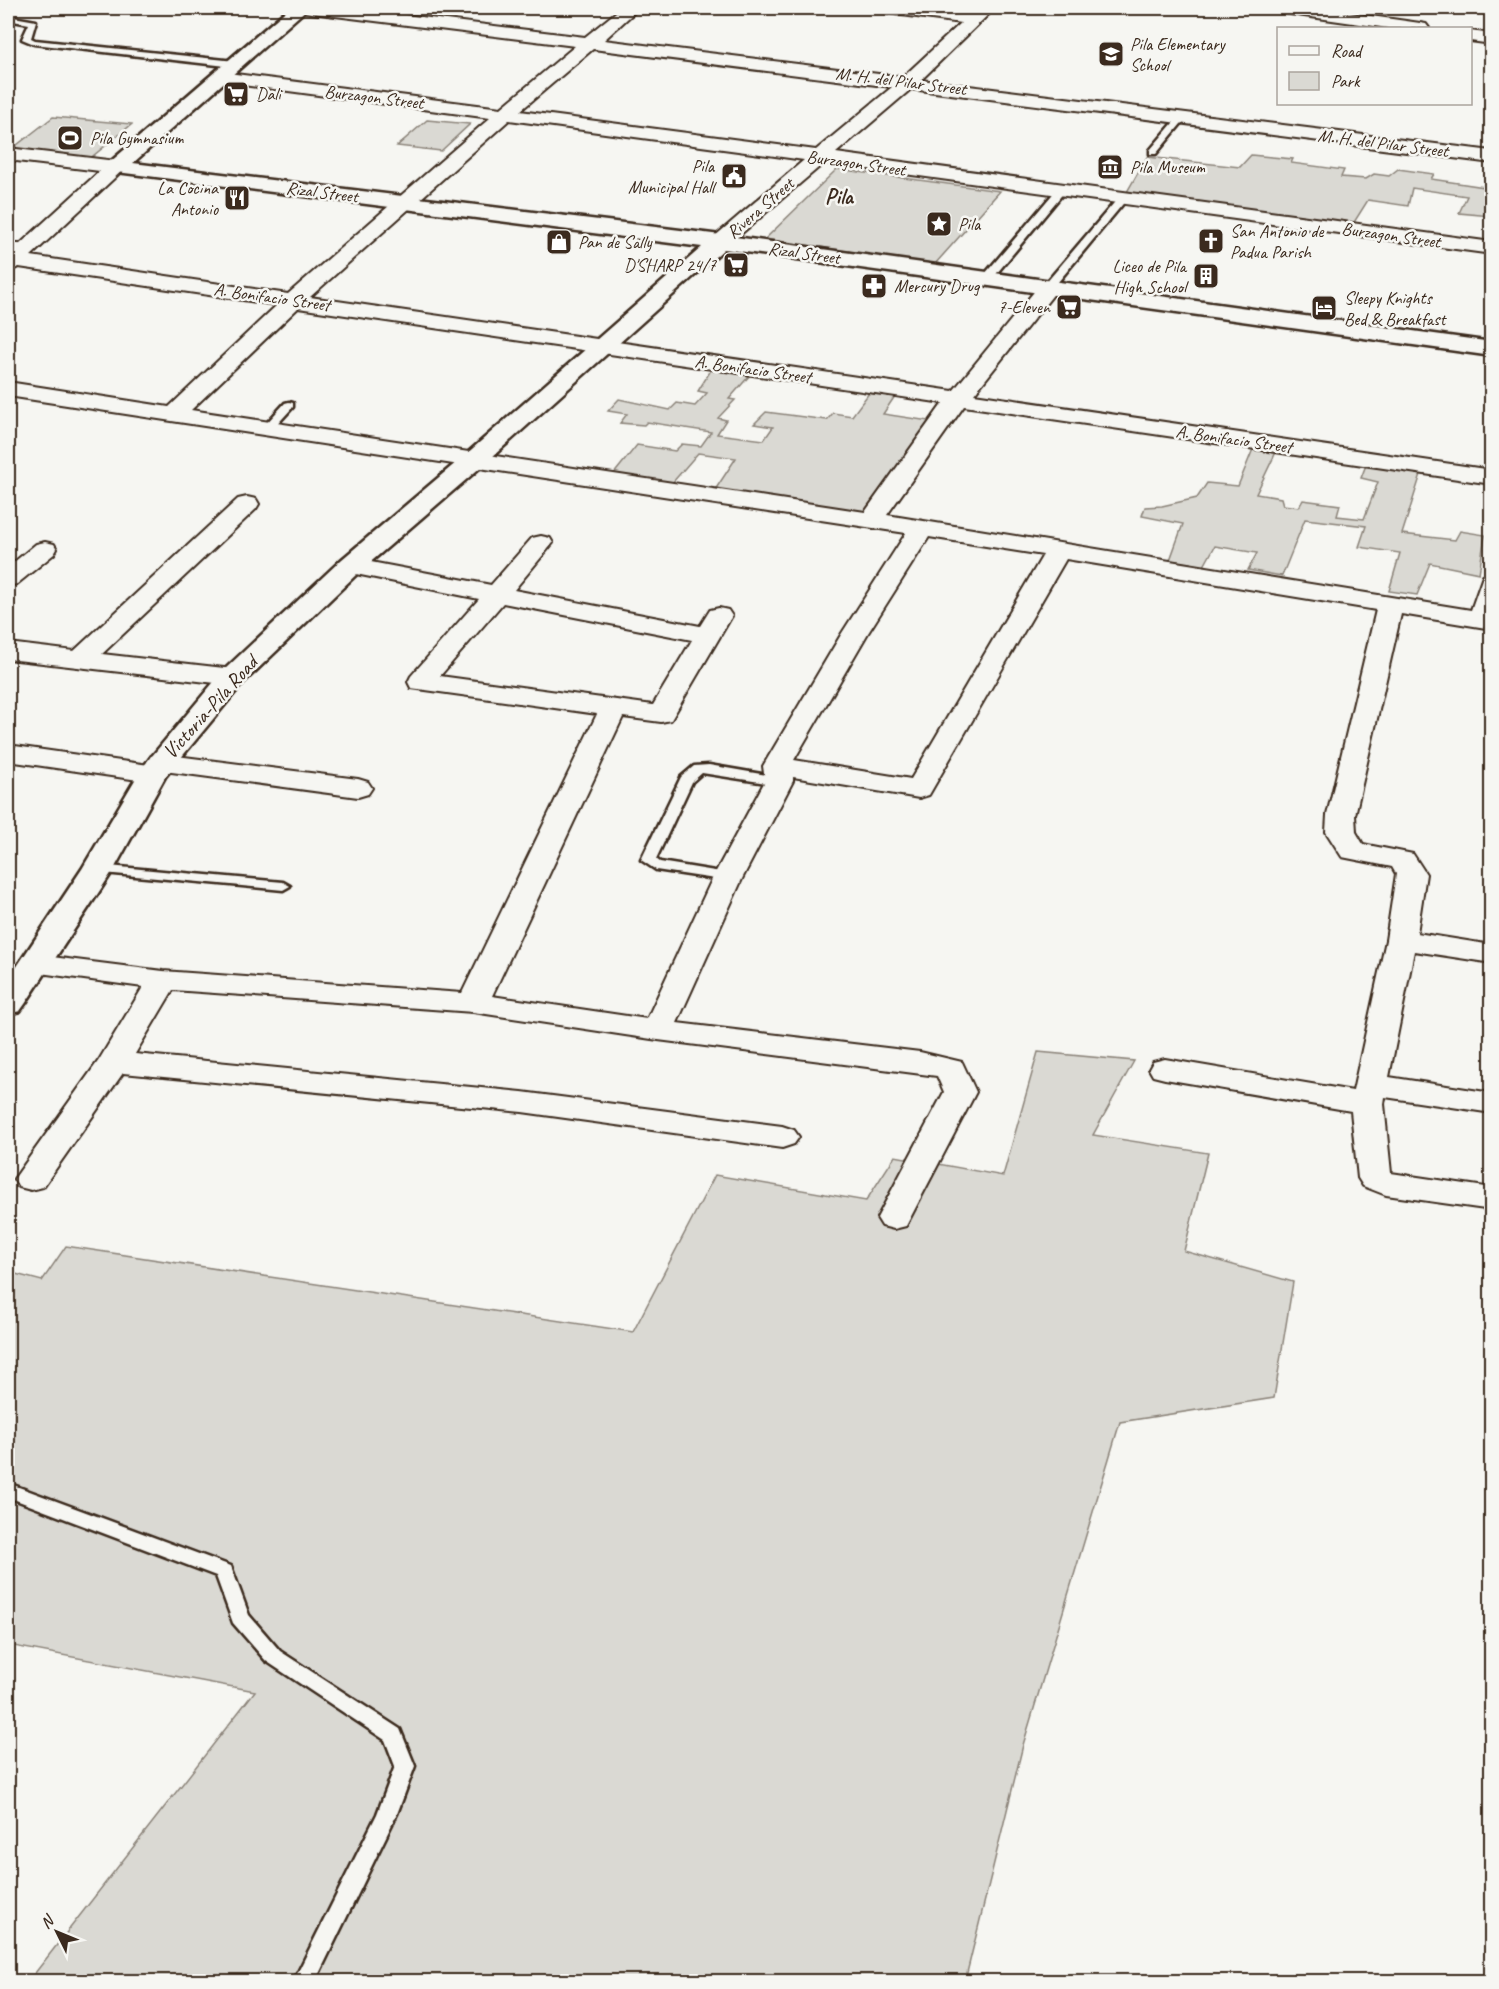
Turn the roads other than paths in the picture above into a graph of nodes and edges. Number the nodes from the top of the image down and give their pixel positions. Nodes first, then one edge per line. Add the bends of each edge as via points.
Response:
1 (299, 8) edge
2 (311, 8) edge
3 (631, 8) edge
4 (887, 8) edge
5 (1283, 8) edge
6 (980, 13) edge
7 (8, 18) edge
8 (1413, 27) edge
9 (1472, 36) edge
10 (1491, 39) edge
11 (590, 43) junction
12 (235, 64) junction
13 (220, 77) junction
14 (908, 82) junction
15 (505, 114) junction
16 (1182, 118) junction
17 (1153, 152) dead end
18 (8, 154) edge
19 (1491, 157) edge
20 (818, 158) junction
21 (116, 167) junction
22 (1060, 191) junction
23 (1122, 199) junction
24 (407, 202) junction
25 (721, 242) junction
26 (1491, 248) edge
27 (15, 255) edge
28 (988, 277) junction
29 (1048, 285) junction
30 (294, 300) junction
31 (601, 347) junction
32 (1491, 350) edge
33 (8, 389) edge
34 (958, 399) junction
35 (289, 405) dead end
36 (175, 413) junction
37 (268, 428) junction
38 (473, 461) junction
39 (1491, 477) edge
40 (247, 504) dead end
41 (871, 521) junction
42 (922, 528) junction
43 (542, 543) dead end
44 (45, 549) dead end
45 (1058, 551) junction
46 (350, 566) junction
47 (8, 579) edge
48 (1491, 581) edge
49 (496, 594) junction
50 (1390, 604) junction
51 (1486, 621) edge
52 (8, 651) edge
53 (82, 658) junction
54 (233, 677) junction
55 (613, 709) junction
56 (8, 753) edge
57 (157, 768) junction
58 (778, 773) junction
59 (358, 788) dead end
60 (98, 869) junction
61 (728, 877) junction
62 (283, 886) dead end
63 (1401, 940) junction
64 (1491, 954) edge
65 (36, 964) junction
66 (163, 980) junction
67 (473, 1003) junction
68 (8, 1005) edge
69 (658, 1030) junction
70 (114, 1062) junction
71 (1165, 1069) dead end
72 (1369, 1094) junction
73 (1491, 1103) edge
74 (782, 1137) dead end
75 (31, 1179) dead end
76 (1491, 1199) edge
77 (894, 1218) dead end
78 (8, 1490) edge
79 (304, 1982) edge

1 - 12 main road
2 - 11 street, M. H. del Pilar Street
3 - 11 street
4 - 6 street
5 - 8 street
6 - 14 street, Rivera Street
7 - 12 lane via 33,23 26,39 34,42
9 - 10 street
11 - 14 street, M. H. del Pilar Street
11 - 15 street
12 - 13 main road
13 - 15 street, Burzagon Street
13 - 21 main road
14 - 16 street, M. H. del Pilar Street
14 - 20 street, Rivera Street
15 - 20 street, Burzagon Street
15 - 24 street
16 - 17 lane
16 - 19 street, M. H. del Pilar Street
18 - 21 street
20 - 22 street, Burzagon Street
20 - 25 street, Rivera Street
21 - 24 main road, Rizal Street
21 - 27 street
22 - 23 street, Burzagon Street
22 - 28 lane
23 - 26 street, Burzagon Street
23 - 29 lane
24 - 25 main road, Rizal Street
24 - 30 street
25 - 28 main road, Rizal Street
25 - 31 main road, Victoria-Pila Road
27 - 30 street, A. Bonifacio Street
28 - 29 main road, Rizal Street
29 - 32 main road, Rizal Street
29 - 34 street
30 - 31 street, A. Bonifacio Street
30 - 36 street
31 - 34 street, A. Bonifacio Street
31 - 38 main road, Victoria-Pila Road
33 - 36 street
34 - 39 street, A. Bonifacio Street
34 - 41 street
35 - 37 lane
36 - 37 street
37 - 38 street
38 - 41 street
38 - 46 main road, Victoria-Pila Road
40 - 53 street
41 - 42 street
42 - 45 street
42 - 58 street via 855,633
43 - 49 street
44 - 47 street
45 - 50 street
45 - 58 street via 919,789
46 - 49 street
46 - 54 main road, Victoria-Pila Road
48 - 51 street
49 - 55 street via 421,682
49 - 55 street via 713,625 661,714
50 - 51 street
50 - 63 street via 1341,815 1341,832 1352,851 1403,860 1412,874
52 - 53 street
53 - 54 street
54 - 57 main road, Victoria-Pila Road
55 - 67 street
56 - 57 street
57 - 59 street
57 - 60 main road, Victoria-Pila Road
58 - 61 street
58 - 61 lane via 699,770 686,780 648,860 656,866
60 - 62 lane
60 - 65 main road, Victoria-Pila Road
61 - 69 street
63 - 64 street
63 - 72 street
65 - 66 street
65 - 68 main road, Victoria-Pila Road
66 - 67 street
66 - 70 street
67 - 69 street
69 - 77 street via 950,1069 960,1092
70 - 74 street via 522,1102
70 - 75 street
71 - 72 street
72 - 73 street
72 - 76 street via 1375,1178 1386,1184
78 - 79 lane via 224,1571 240,1618 273,1656 393,1735 405,1766 387,1814

